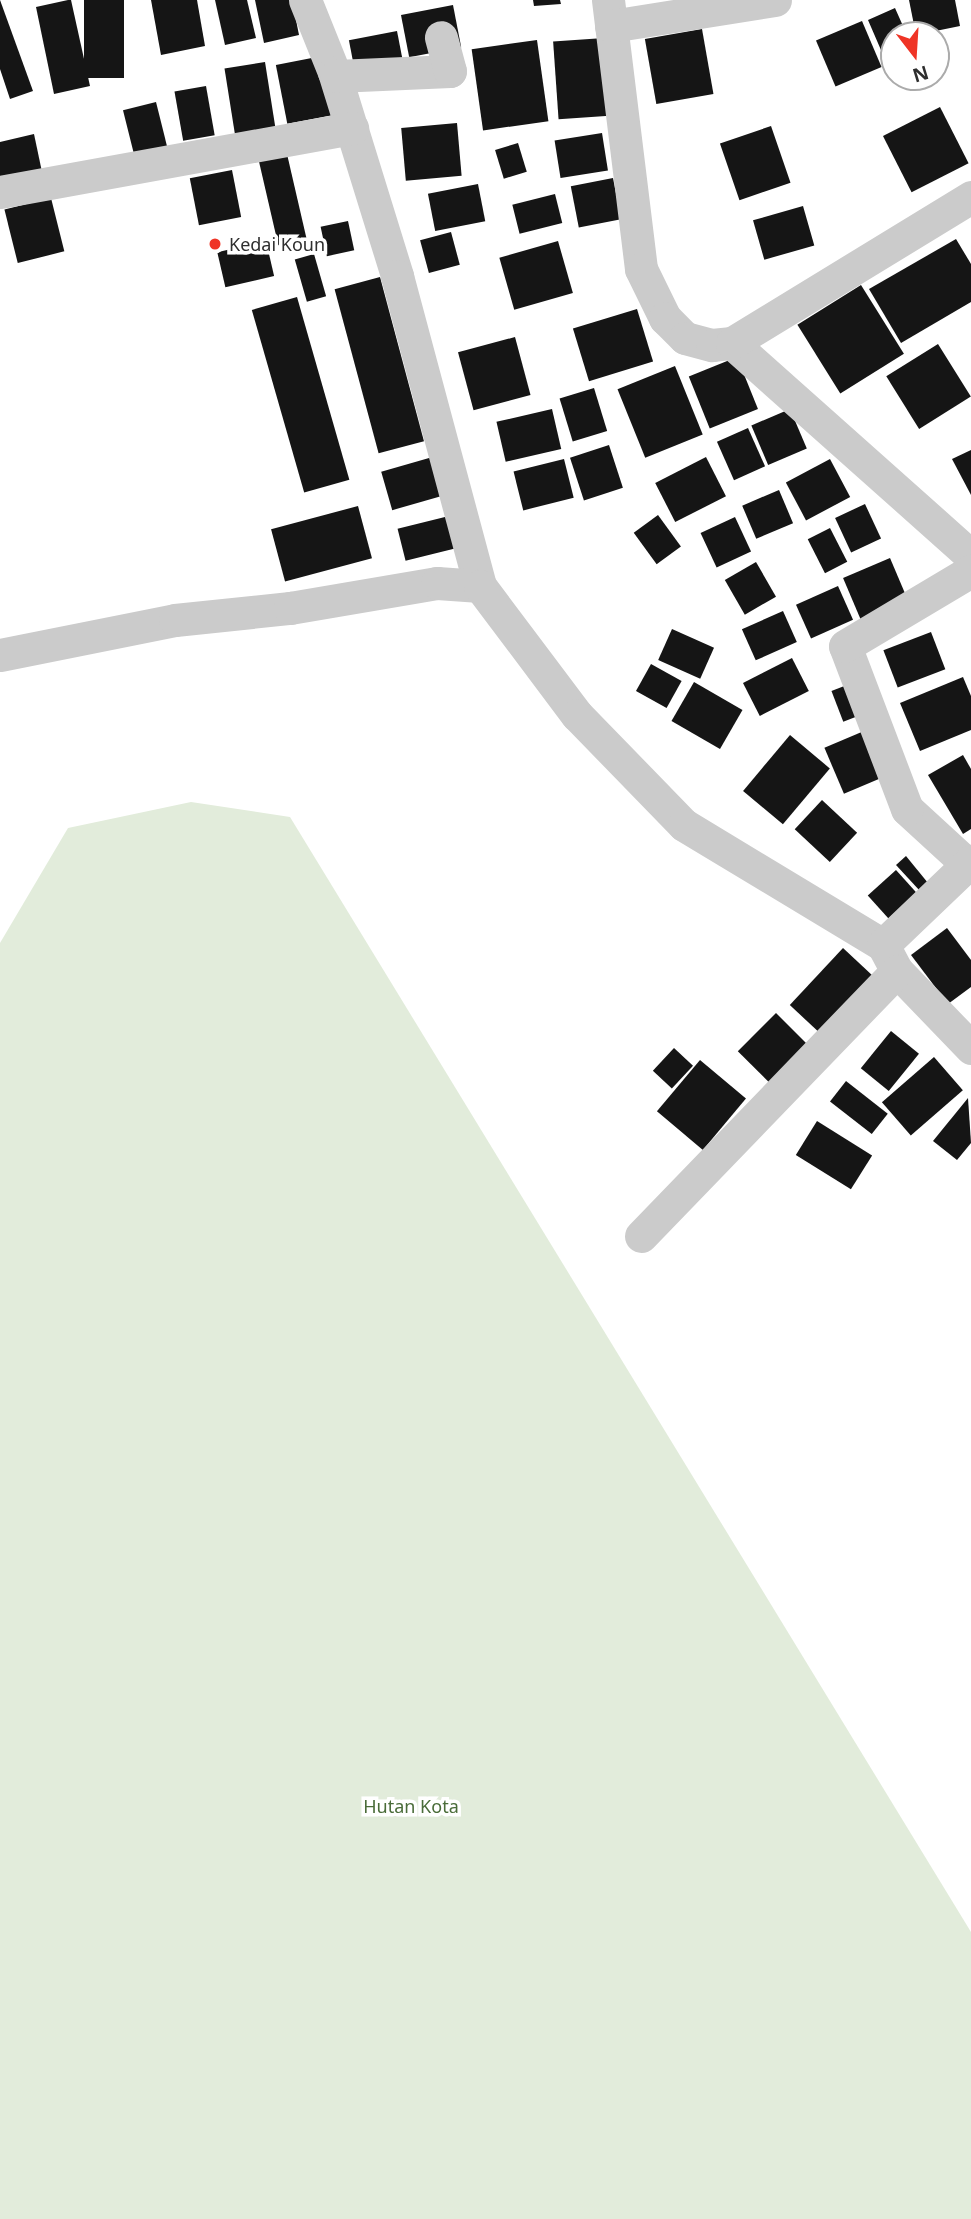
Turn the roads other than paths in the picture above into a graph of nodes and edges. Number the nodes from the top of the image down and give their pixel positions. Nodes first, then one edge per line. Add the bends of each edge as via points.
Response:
1 (305, 0) edge
2 (775, 0) edge
3 (609, 13) edge
4 (441, 37) dead end
5 (336, 76) junction
6 (352, 128) junction
7 (0, 192) edge
8 (971, 197) edge
9 (732, 343) junction
10 (971, 556) edge
11 (971, 571) edge
12 (480, 586) junction
13 (0, 655) edge
14 (969, 862) edge
15 (890, 958) junction
16 (971, 1048) edge
17 (641, 1236) dead end

1 - 5 street
2 - 3 street
3 - 9 street via 641,269 665,318 685,338 712,345
4 - 5 street via 450,71
5 - 6 street
6 - 7 street
6 - 12 street via 397,276
8 - 9 street
9 - 10 street
11 - 14 street via 845,646 907,809
12 - 13 street via 437,583 290,608 175,620
12 - 15 street via 577,715 684,825
14 - 15 street
15 - 16 street
15 - 17 street

